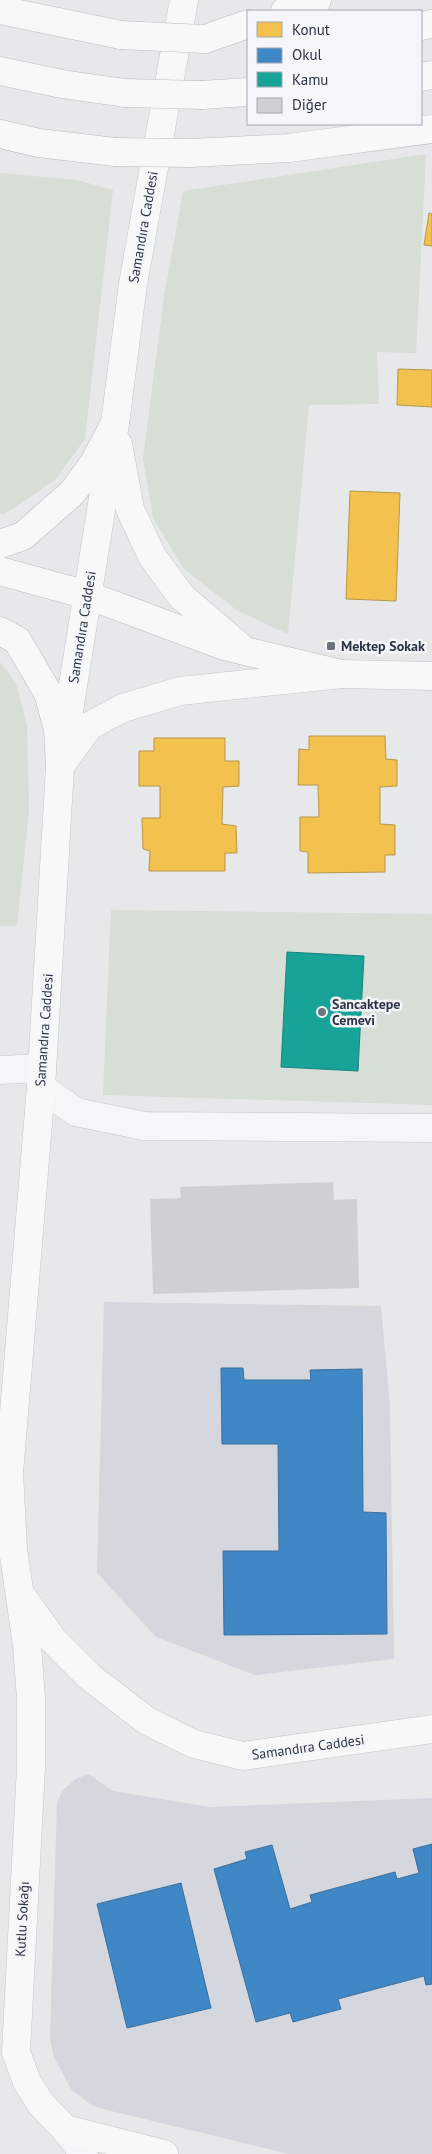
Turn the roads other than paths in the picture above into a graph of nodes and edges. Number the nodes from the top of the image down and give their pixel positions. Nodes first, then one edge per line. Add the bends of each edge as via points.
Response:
1 (184, 0) edge
2 (317, 0) edge
3 (0, 10) edge
4 (288, 10) edge
5 (247, 24) edge
6 (205, 39) junction
7 (247, 41) edge
8 (0, 71) edge
9 (247, 92) edge
10 (432, 129) edge
11 (0, 134) edge
12 (115, 423) junction
13 (0, 544) edge
14 (0, 570) edge
15 (87, 595) junction
16 (0, 631) edge
17 (245, 651) junction
18 (342, 674) junction
19 (432, 676) edge
20 (60, 767) junction
21 (0, 1070) edge
22 (41, 1078) junction
23 (432, 1128) edge
24 (20, 1592) junction
25 (432, 1729) edge
26 (65, 2129) junction
27 (84, 2154) edge
28 (164, 2154) edge

1 - 12 main road, Samandıra Caddesi via 133,284
2 - 4 main road
3 - 6 main road, bridge via 121,35
5 - 6 main road
6 - 7 main road
8 - 9 main road, bridge via 125,93 202,95
10 - 11 main road, bridge via 289,148 190,153 116,152 39,143
12 - 13 main road via 94,463 72,493 23,536
12 - 15 main road, Samandıra Caddesi
12 - 17 main road via 130,509 152,556 181,596
14 - 15 main road
15 - 17 main road
15 - 20 main road, Samandıra Caddesi
16 - 20 main road via 17,640 48,693 58,728
17 - 18 main road
18 - 19 main road
18 - 20 main road via 180,692 123,708 89,726
20 - 22 main road, Samandıra Caddesi
21 - 22 street
22 - 23 street via 76,1112 144,1126
22 - 24 main road, Samandıra Caddesi via 9,1472 11,1534
24 - 25 main road, Samandıra Caddesi via 53,1640 90,1677 147,1721 194,1744 243,1756
24 - 26 main road, Kutlu Sokağı via 31,1699 31,1767 16,2052 41,2104
26 - 27 street
26 - 28 main road

